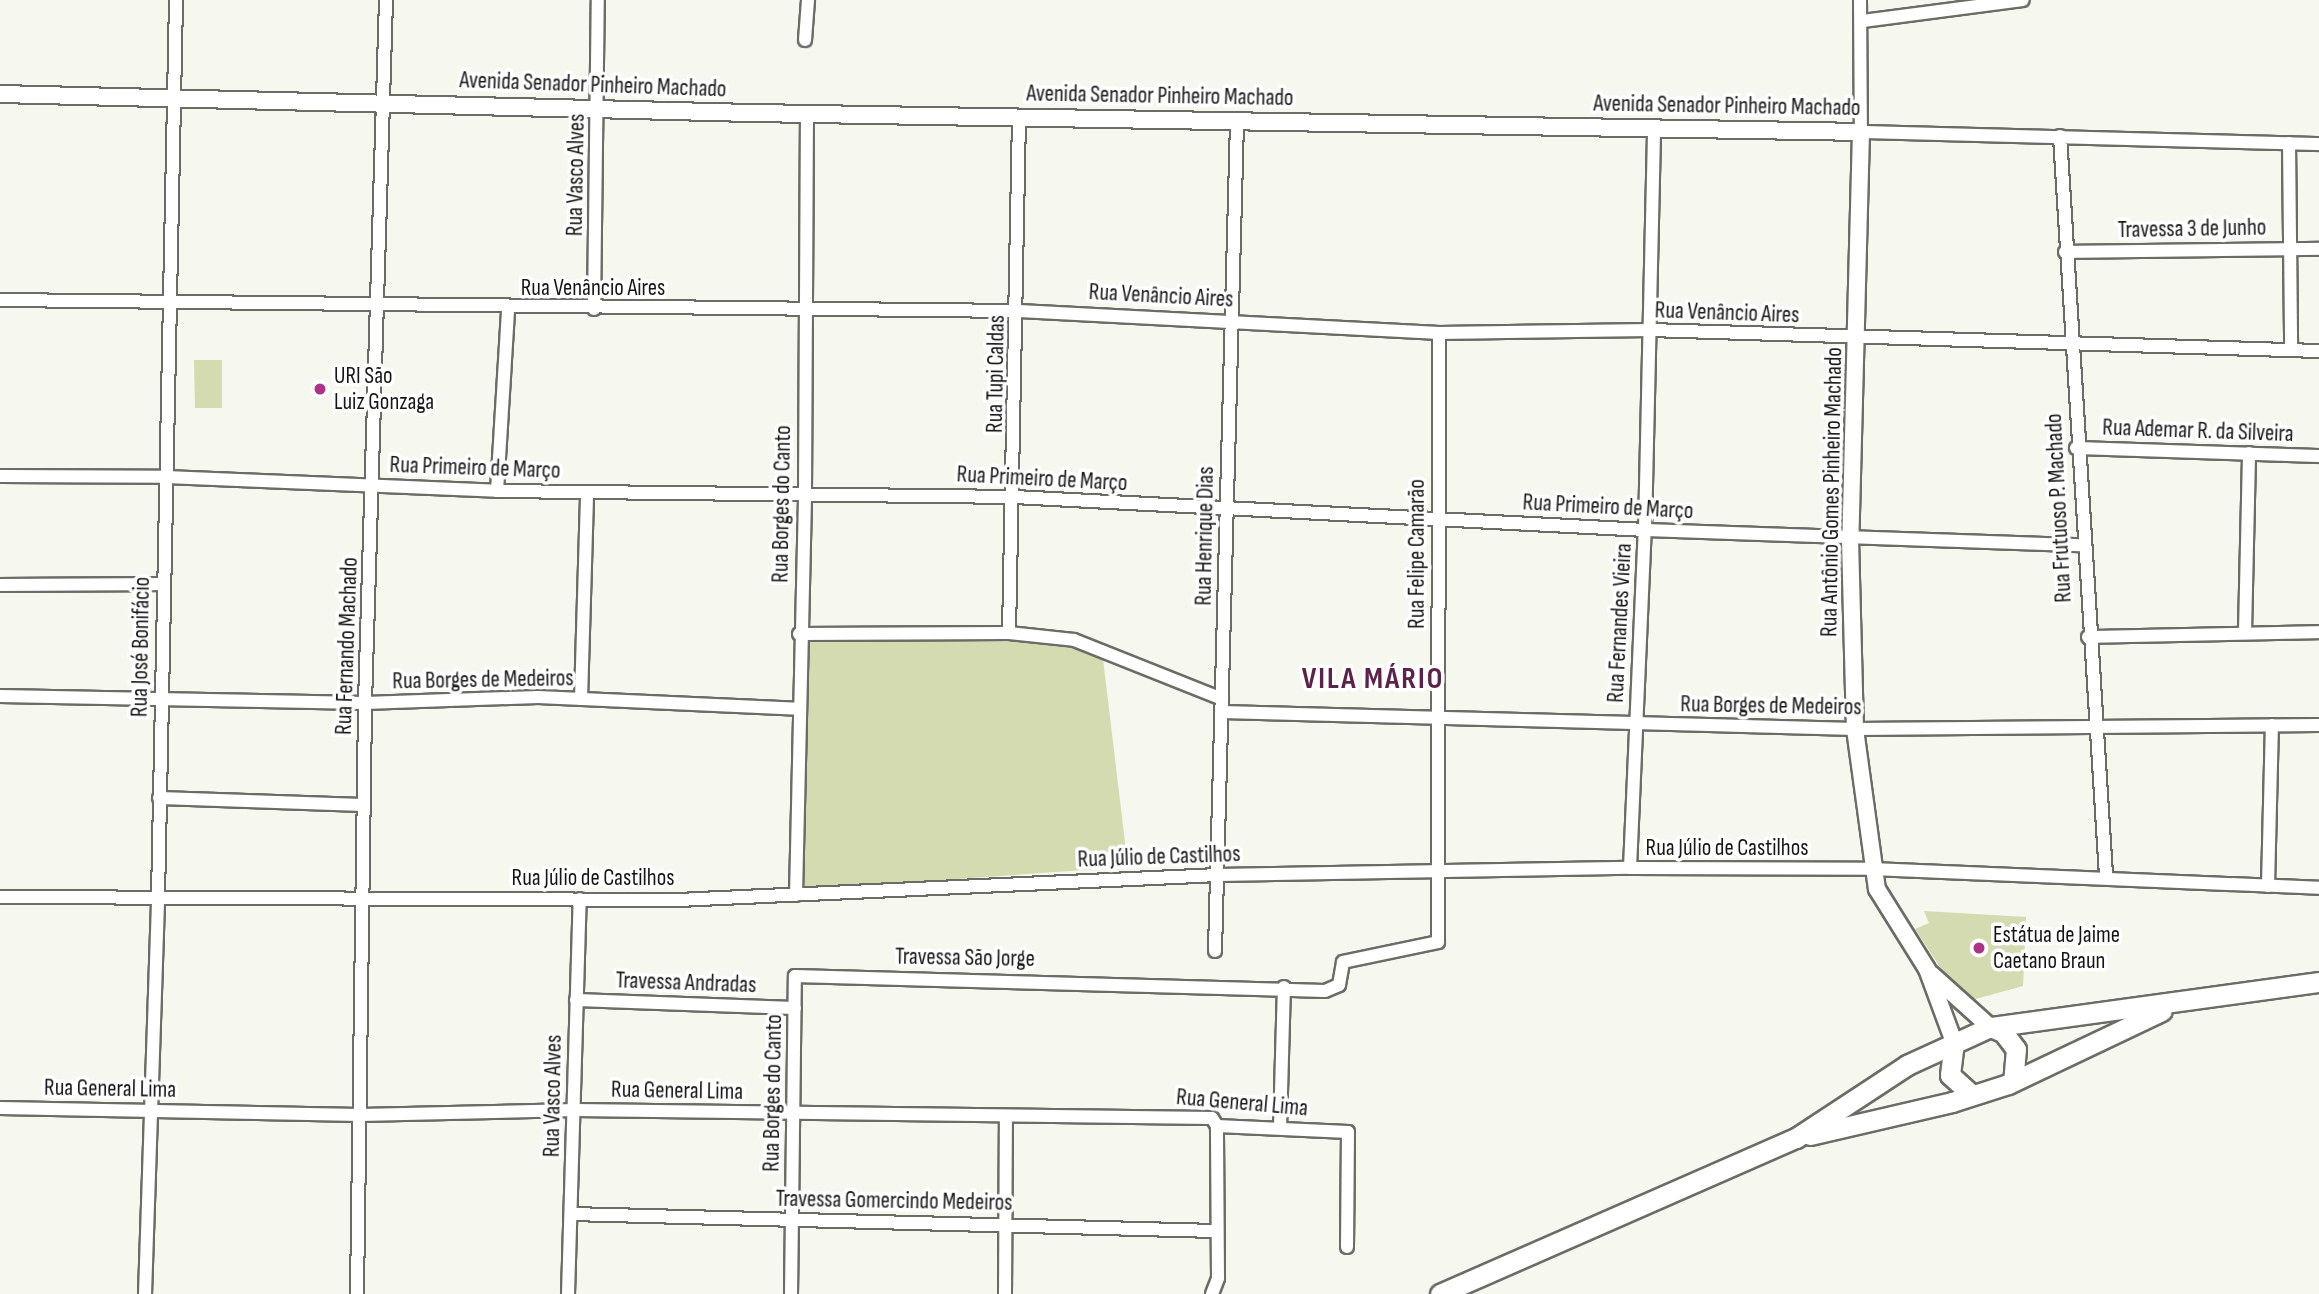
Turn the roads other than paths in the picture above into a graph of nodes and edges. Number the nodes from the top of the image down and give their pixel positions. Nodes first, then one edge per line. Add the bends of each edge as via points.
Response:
1 (176, 0) edge
2 (386, 0) edge
3 (598, 0) edge
4 (808, 0) edge
5 (1860, 0) edge
6 (2023, 0) edge
7 (1863, 21) junction
8 (805, 40) dead end
9 (0, 94) edge
10 (173, 96) junction
11 (383, 100) junction
12 (598, 107) junction
13 (807, 113) junction
14 (1019, 116) junction
15 (1237, 121) junction
16 (1654, 127) junction
17 (1861, 132) junction
18 (2060, 136) junction
19 (2289, 143) junction
20 (2319, 144) edge
21 (2288, 249) junction
22 (2319, 249) edge
23 (2065, 252) junction
24 (0, 300) edge
25 (170, 302) junction
26 (379, 305) junction
27 (508, 309) junction
28 (594, 309) junction
29 (804, 310) junction
30 (1019, 310) junction
31 (1232, 320) junction
32 (1650, 330) junction
33 (1439, 333) junction
34 (1857, 339) junction
35 (2070, 344) junction
36 (2291, 349) junction
37 (2319, 351) edge
38 (2076, 448) junction
39 (2249, 453) junction
40 (2319, 456) edge
41 (0, 476) edge
42 (166, 477) junction
43 (373, 485) junction
44 (497, 491) junction
45 (587, 492) junction
46 (805, 492) junction
47 (1014, 497) junction
48 (1227, 510) junction
49 (1438, 521) junction
50 (1646, 530) junction
51 (1850, 539) junction
52 (2082, 545) junction
53 (164, 584) junction
54 (0, 585) edge
55 (2245, 632) junction
56 (2319, 632) edge
57 (1009, 633) junction
58 (799, 634) junction
59 (2088, 637) junction
60 (0, 696) edge
61 (161, 698) junction
62 (581, 699) junction
63 (365, 703) junction
64 (1222, 705) junction
65 (798, 709) junction
66 (1438, 715) junction
67 (1636, 724) junction
68 (2272, 725) junction
69 (2319, 725) edge
70 (2096, 726) junction
71 (1855, 729) junction
72 (159, 798) junction
73 (364, 805) junction
74 (1630, 868) junction
75 (1872, 869) junction
76 (1435, 872) junction
77 (1217, 875) junction
78 (2106, 876) junction
79 (2267, 886) junction
80 (2319, 888) edge
81 (796, 895) junction
82 (0, 897) edge
83 (158, 897) junction
84 (580, 899) junction
85 (365, 900) junction
86 (1437, 943) joint
87 (1215, 951) dead end
88 (1927, 970) junction
89 (795, 976) joint
90 (2319, 982) edge
91 (1284, 988) junction
92 (576, 1000) junction
93 (2186, 1001) junction
94 (795, 1008) junction
95 (1990, 1027) junction
96 (1954, 1042) junction
97 (2013, 1081) junction
98 (1971, 1094) junction
99 (0, 1108) edge
100 (153, 1110) junction
101 (575, 1110) junction
102 (796, 1114) junction
103 (360, 1115) junction
104 (1006, 1118) junction
105 (1217, 1126) junction
106 (1280, 1128) junction
107 (1797, 1138) junction
108 (571, 1214) junction
109 (791, 1222) junction
110 (1007, 1223) junction
111 (1216, 1231) junction
112 (1348, 1247) dead end
113 (145, 1294) edge
114 (357, 1294) edge
115 (568, 1294) edge
116 (790, 1294) edge
117 (1004, 1294) edge
118 (1212, 1294) edge
119 (1440, 1294) edge

1 - 10 street, Rua José Bonifácio
2 - 11 street, Rua Fernando Machado
3 - 12 street, Rua Vasco Alves
4 - 8 street
5 - 7 street, Rua Antônio Gomes Pinheiro Machado
6 - 7 street
7 - 17 street, Rua Antônio Gomes Pinheiro Machado
9 - 10 main road, Avenida Senador Pinheiro Machado
10 - 11 main road, Avenida Senador Pinheiro Machado
10 - 25 street, Rua José Bonifácio
11 - 12 main road, Avenida Senador Pinheiro Machado
11 - 26 street, Rua Fernando Machado
12 - 13 main road, Avenida Senador Pinheiro Machado
12 - 28 street, Rua Vasco Alves
13 - 14 main road, Avenida Senador Pinheiro Machado
13 - 29 street, Rua Borges do Canto
14 - 15 main road, Avenida Senador Pinheiro Machado
14 - 30 street, Rua Tupi Caldas
15 - 16 main road, Avenida Senador Pinheiro Machado
15 - 31 street, Rua Henrique Dias
16 - 17 main road, Avenida Senador Pinheiro Machado
16 - 32 street, Rua Fernandes Vieira
17 - 18 street, Avenida Senador Pinheiro Machado
17 - 34 main road, Rua Antônio Gomes Pinheiro Machado
18 - 19 street, Avenida Senador Pinheiro Machado
18 - 23 street, Rua Frutuoso P. Machado
19 - 20 street, Avenida Senador Pinheiro Machado
19 - 21 street
21 - 22 street, Travessa 3 de Junho
21 - 23 street, Travessa 3 de Junho
21 - 36 street
23 - 35 street, Rua Frutuoso P. Machado
24 - 25 street, Rua Venâncio Aires
25 - 26 street, Rua Venâncio Aires
25 - 42 street, Rua José Bonifácio
26 - 27 street, Rua Venâncio Aires
26 - 43 street, Rua Fernando Machado
27 - 28 street, Rua Venâncio Aires
27 - 44 street
28 - 29 street, Rua Venâncio Aires
29 - 30 street, Rua Venâncio Aires
29 - 46 street, Rua Borges do Canto
30 - 31 street, Rua Venâncio Aires
30 - 47 street, Rua Tupi Caldas
31 - 33 street, Rua Venâncio Aires
31 - 48 street, Rua Henrique Dias
32 - 33 street, Rua Venâncio Aires
32 - 34 street, Rua Venâncio Aires
32 - 50 street, Rua Fernandes Vieira
33 - 49 street, Rua Felipe Camarão
34 - 35 street, Rua Venâncio Aires
34 - 51 main road, Rua Antônio Gomes Pinheiro Machado
35 - 36 street, Rua Venâncio Aires
35 - 38 street, Rua Frutuoso P. Machado
36 - 37 street, Rua Venâncio Aires
38 - 39 street, Rua Ademar R. da Silveira
38 - 52 street, Rua Frutuoso P. Machado
39 - 40 street, Rua Ademar R. da Silveira
39 - 55 street
41 - 42 street, Rua Primeiro de Março
42 - 43 street, Rua Primeiro de Março
42 - 53 street, Rua José Bonifácio
43 - 44 street, Rua Primeiro de Março
43 - 63 street, Rua Fernando Machado
44 - 45 street, Rua Primeiro de Março
45 - 46 street, Rua Primeiro de Março
45 - 62 street
46 - 47 street, Rua Primeiro de Março
46 - 58 street, Rua Borges do Canto
47 - 48 street, Rua Primeiro de Março
47 - 57 street, Rua Tupi Caldas
48 - 49 street, Rua Primeiro de Março
48 - 64 street, Rua Henrique Dias
49 - 50 street, Rua Primeiro de Março
49 - 66 street, Rua Felipe Camarão
50 - 51 street, Rua Primeiro de Março
50 - 67 street, Rua Fernandes Vieira
51 - 52 street, Rua Primeiro de Março
51 - 71 main road, Rua Antônio Gomes Pinheiro Machado
52 - 59 street, Rua Frutuoso P. Machado
53 - 54 street
53 - 61 street, Rua José Bonifácio
55 - 56 street
55 - 59 street
57 - 58 street, Rua Borges de Medeiros
57 - 64 street, Rua Borges de Medeiros via 1074,640
58 - 65 street, Rua Borges do Canto
59 - 70 street, Rua Frutuoso P. Machado
60 - 61 street, Rua Borges de Medeiros
61 - 63 street, Rua Borges de Medeiros
61 - 72 street, Rua José Bonifácio
62 - 63 street, Rua Borges de Medeiros
62 - 65 street, Rua Borges de Medeiros
63 - 73 street, Rua Fernando Machado
64 - 66 street, Rua Borges de Medeiros
64 - 77 street, Rua Henrique Dias
65 - 81 street, Rua Borges do Canto
66 - 67 street, Rua Borges de Medeiros
66 - 76 street, Rua Felipe Camarão
67 - 71 street, Rua Borges de Medeiros
67 - 74 street, Rua Fernandes Vieira
68 - 69 street, Rua Borges de Medeiros
68 - 70 street, Rua Borges de Medeiros
68 - 79 street
70 - 71 street, Rua Borges de Medeiros
70 - 78 street, Rua Frutuoso P. Machado
71 - 75 main road, Rua Antônio Gomes Pinheiro Machado
72 - 73 street
72 - 83 street, Rua José Bonifácio
73 - 85 street, Rua Fernando Machado
74 - 75 street, Rua Júlio de Castilhos
74 - 76 street, Rua Júlio de Castilhos
75 - 78 street, Rua Júlio de Castilhos
75 - 88 main road, Rua Antônio Gomes Pinheiro Machado via 1877,889
76 - 77 street, Rua Júlio de Castilhos
76 - 86 street, Rua Felipe Camarão
77 - 81 street, Rua Júlio de Castilhos
77 - 87 street, Rua Henrique Dias
78 - 79 street, Rua Júlio de Castilhos
79 - 80 street, Rua Júlio de Castilhos
81 - 84 street, Rua Júlio de Castilhos
82 - 83 street, Rua Júlio de Castilhos
83 - 85 street, Rua Júlio de Castilhos
83 - 100 street, Rua José Bonifácio
84 - 85 street, Rua Júlio de Castilhos
84 - 92 street, Rua Vasco Alves
85 - 103 street, Rua Fernando Machado
86 - 91 street, Travessa São Jorge via 1343,962 1339,985 1325,991
88 - 95 main road, Rua Antônio Gomes Pinheiro Machado
88 - 96 main road, Rua Antônio Gomes Pinheiro Machado
89 - 91 street, Travessa São Jorge
89 - 94 street, Rua Borges do Canto
90 - 93 highway
91 - 106 street
92 - 94 street, Travessa Andradas
92 - 101 street, Rua Vasco Alves
93 - 95 highway
93 - 97 highway
94 - 102 street, Rua Borges do Canto
95 - 96 highway
95 - 97 highway via 2003,1032 2016,1049
96 - 98 highway via 1950,1074
96 - 107 highway via 1907,1065
97 - 98 highway
98 - 107 highway
99 - 100 street, Rua General Lima
100 - 103 street, Rua General Lima
100 - 113 street, Rua José Bonifácio
101 - 102 street, Rua General Lima
101 - 103 street, Rua General Lima
101 - 108 street, Rua Vasco Alves
102 - 104 street, Rua General Lima
102 - 109 street, Rua Borges do Canto
103 - 114 street, Rua Fernando Machado
104 - 105 street, Rua General Lima via 1212,1118
104 - 110 street
105 - 106 street, Rua General Lima
105 - 111 street
106 - 112 street, Rua General Lima via 1348,1132
107 - 119 highway
108 - 109 street, Travessa Gomercindo Medeiros
108 - 115 street, Rua Vasco Alves
109 - 110 street, Travessa Gomercindo Medeiros
109 - 116 street, Rua Borges do Canto
110 - 111 street, Travessa Gomercindo Medeiros
110 - 117 street
111 - 118 street via 1219,1278

